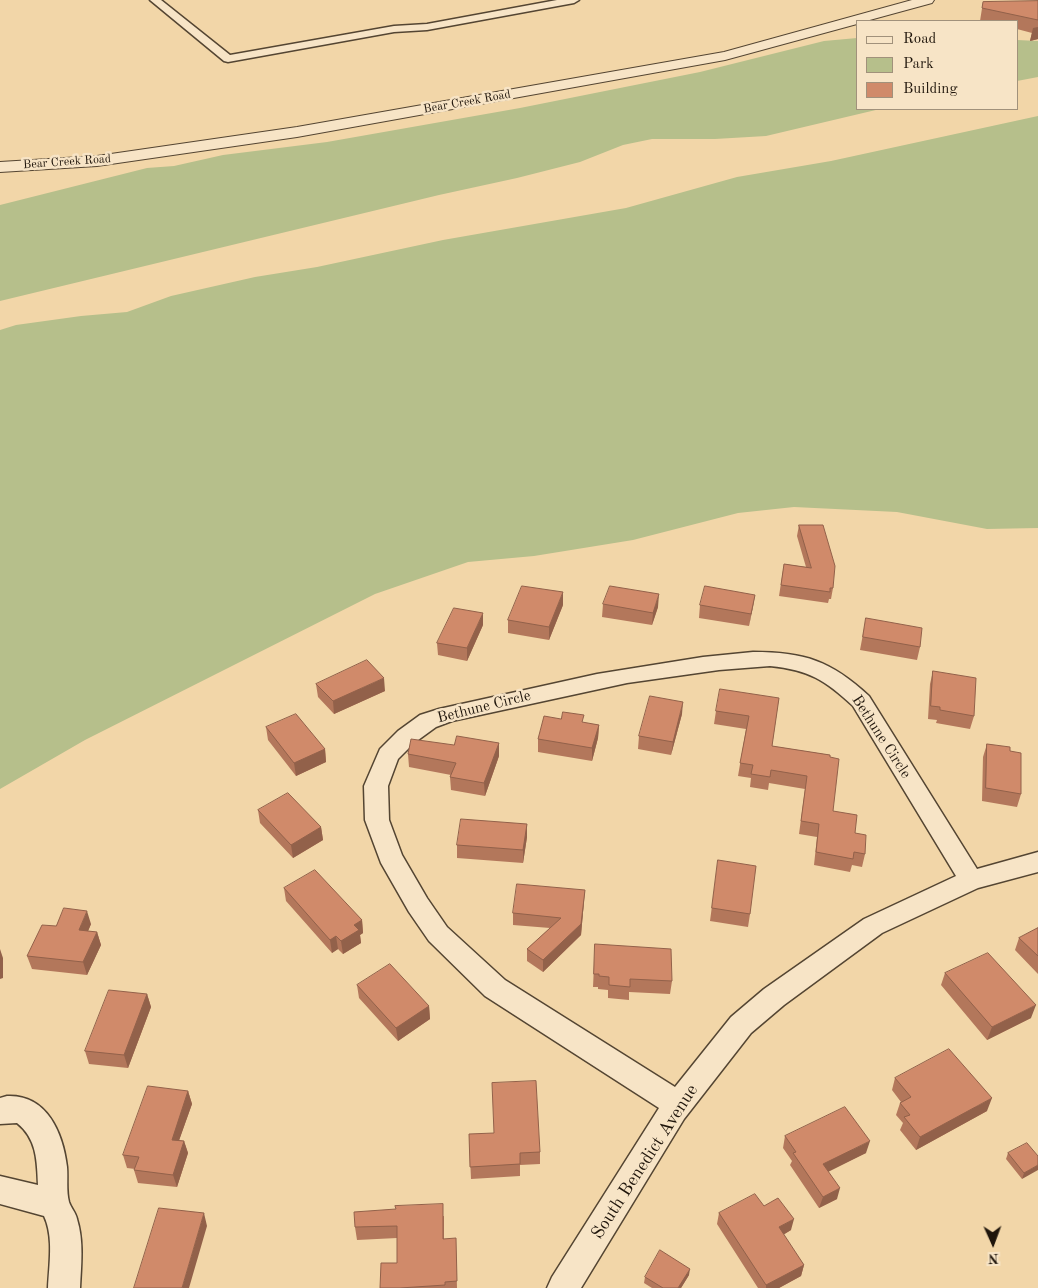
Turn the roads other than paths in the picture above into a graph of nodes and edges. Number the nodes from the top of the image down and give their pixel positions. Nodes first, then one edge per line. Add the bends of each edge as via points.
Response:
1 (154, 0) edge
2 (574, 0) edge
3 (927, 0) edge
4 (856, 20) edge
5 (856, 20) edge
6 (0, 167) edge
7 (1038, 862) edge
8 (971, 880) junction
9 (678, 1105) junction
10 (0, 1111) edge
11 (0, 1190) edge
12 (54, 1204) junction
13 (64, 1288) edge
14 (564, 1288) edge

1 - 2 street via 228,59
3 - 4 street, Bear Creek Road
5 - 6 street, Bear Creek Road via 716,58 297,132 97,162
7 - 8 street, South Benedict Avenue
8 - 9 street, South Benedict Avenue via 872,926 774,997 741,1025
8 - 9 street, Bethune Circle via 861,701 842,682 818,668 779,660 743,659 572,685 447,714 428,721 406,737 388,755 376,786 377,820 390,856 438,934 501,992
9 - 14 street, South Benedict Avenue
10 - 12 street via 19,1110 32,1117 43,1130 54,1176
11 - 12 street
12 - 13 street via 62,1219

